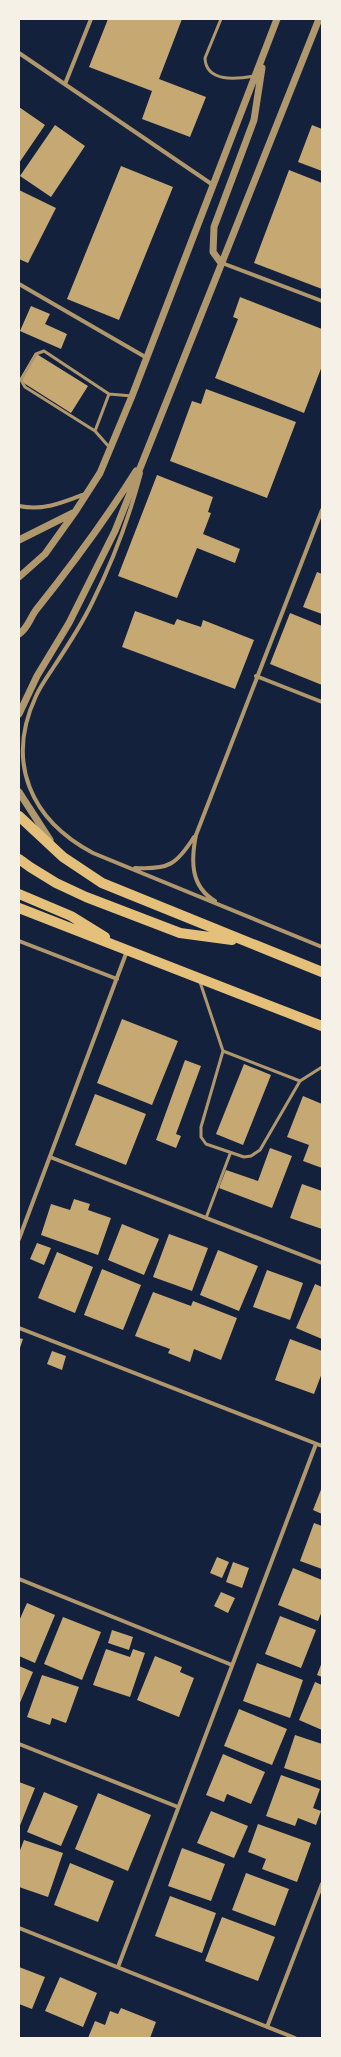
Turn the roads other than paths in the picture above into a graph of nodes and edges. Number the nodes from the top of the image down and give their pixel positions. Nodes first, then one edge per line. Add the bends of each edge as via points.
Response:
1 (91, 19) edge
2 (221, 19) edge
3 (277, 19) edge
4 (319, 19) edge
5 (19, 53) edge
6 (264, 54) junction
7 (256, 75) junction
8 (65, 84) junction
9 (214, 185) junction
10 (221, 263) junction
11 (19, 284) edge
12 (322, 302) edge
13 (147, 358) junction
14 (109, 394) junction
15 (132, 396) junction
16 (95, 431) junction
17 (111, 449) junction
18 (146, 456) junction
19 (87, 494) junction
20 (19, 506) edge
21 (322, 510) edge
22 (75, 512) junction
23 (19, 540) edge
24 (19, 577) edge
25 (19, 634) edge
26 (256, 676) junction
27 (322, 702) edge
28 (19, 714) edge
29 (19, 792) edge
30 (19, 816) edge
31 (196, 835) junction
32 (63, 857) junction
33 (19, 859) edge
34 (131, 868) junction
35 (19, 894) edge
36 (19, 908) edge
37 (227, 908) junction
38 (19, 941) edge
39 (248, 942) junction
40 (322, 946) edge
41 (127, 950) junction
42 (322, 972) edge
43 (199, 978) junction
44 (117, 979) junction
45 (322, 1026) edge
46 (223, 1051) junction
47 (322, 1067) edge
48 (300, 1081) junction
49 (230, 1154) junction
50 (50, 1157) junction
51 (206, 1218) junction
52 (19, 1239) edge
53 (322, 1263) edge
54 (19, 1328) edge
55 (316, 1444) junction
56 (322, 1446) edge
57 (19, 1580) edge
58 (232, 1665) junction
59 (19, 1744) edge
60 (178, 1807) junction
61 (322, 1884) edge
62 (19, 1928) edge
63 (118, 1967) junction
64 (267, 2027) junction
65 (295, 2038) edge

1 - 8 street
2 - 7 lane via 205,58 205,65 209,70 227,79
3 - 6 street
4 - 10 street
5 - 8 street
6 - 7 street
6 - 10 street via 254,120 214,227 213,252
7 - 9 street
8 - 9 street
9 - 13 street
10 - 12 street
10 - 18 street
11 - 13 street
13 - 15 street
14 - 15 lane
14 - 16 lane
14 - 16 lane via 44,351 36,354 21,380 25,387
15 - 17 street
16 - 17 lane
17 - 19 street
18 - 25 street via 61,578 34,612 25,630
18 - 28 street via 101,562 37,676
18 - 34 street via 130,515 92,602 36,695 26,726 22,750 24,768 34,799 59,831 93,853
19 - 20 street via 49,507
19 - 22 street
21 - 26 street
22 - 23 street via 32,536
22 - 24 street via 45,554
26 - 27 street
26 - 31 street
29 - 32 street via 41,829
30 - 32 main road
31 - 34 street via 182,856 173,863 156,868
31 - 37 street via 192,855 196,880 202,890
32 - 39 main road via 102,883
33 - 39 main road via 56,883 86,897 180,933
34 - 37 street
35 - 41 main road via 71,916
36 - 41 main road
37 - 40 street
38 - 44 street
39 - 42 main road
41 - 43 main road
41 - 44 street
43 - 45 main road
43 - 46 lane
44 - 50 street
46 - 48 lane
46 - 49 lane via 201,1127 201,1137 206,1144
47 - 48 lane
48 - 49 lane via 260,1150 244,1157
49 - 51 lane
50 - 51 street
50 - 52 street
51 - 53 street
54 - 55 street
55 - 56 street
55 - 58 street
57 - 58 street
58 - 60 street
59 - 60 street
60 - 63 street
61 - 64 street
62 - 63 street
63 - 64 street
64 - 65 street

